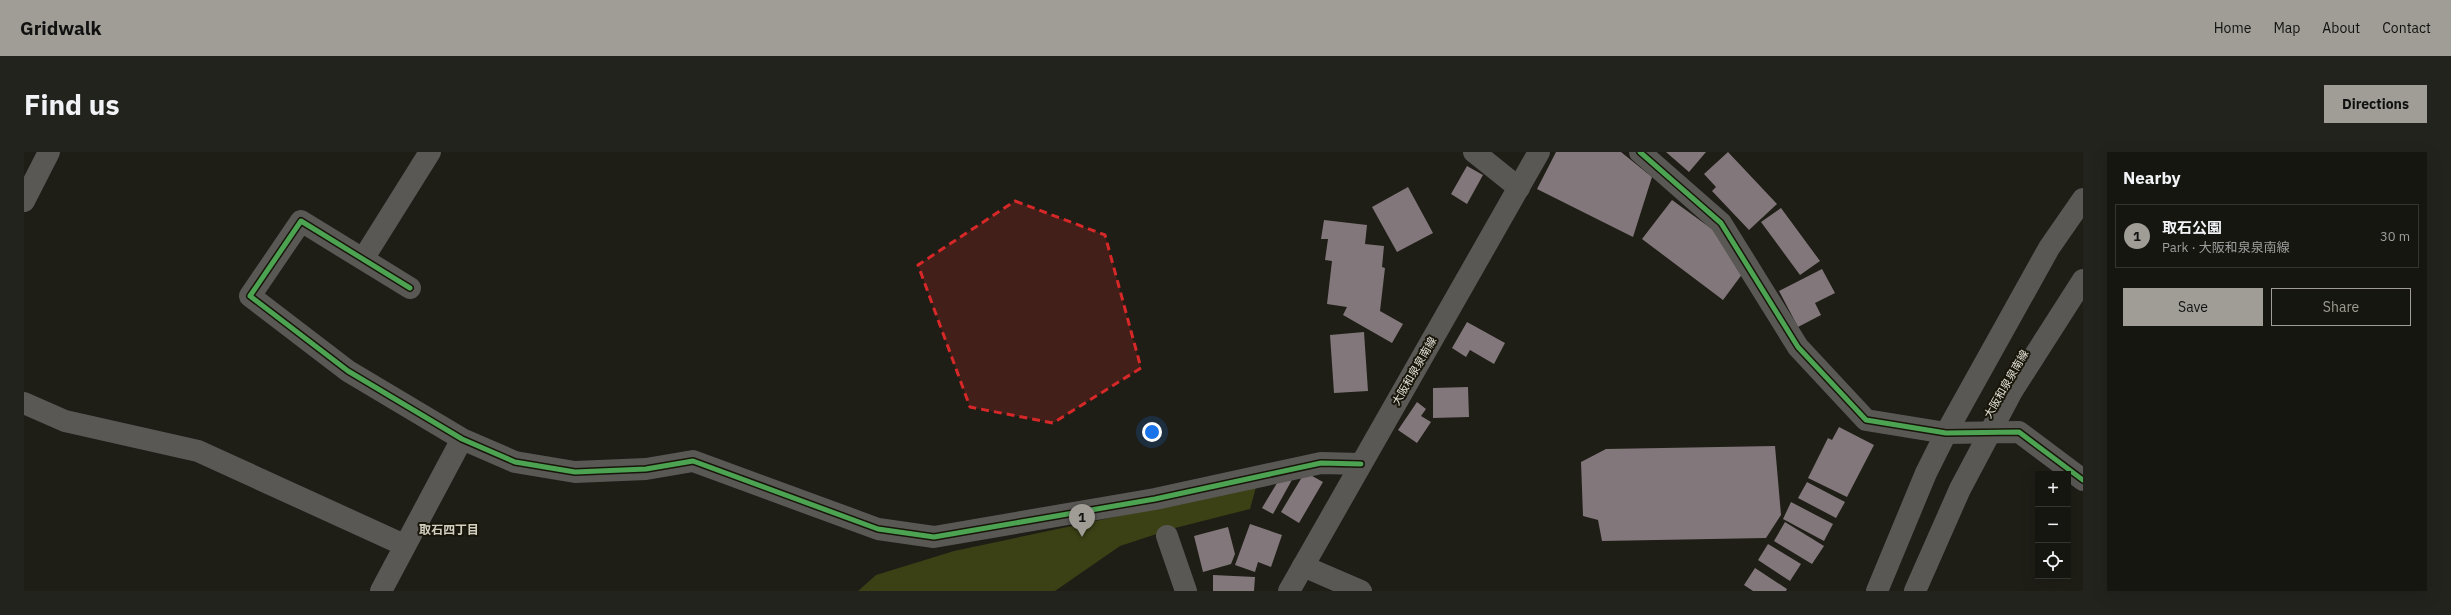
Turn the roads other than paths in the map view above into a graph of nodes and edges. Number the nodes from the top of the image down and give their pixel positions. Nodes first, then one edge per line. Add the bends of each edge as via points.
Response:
1 (49, 152) edge
2 (430, 152) edge
3 (1474, 152) edge
4 (1540, 152) edge
5 (1640, 152) edge
6 (1519, 188) junction
7 (2083, 199) edge
8 (24, 201) edge
9 (363, 259) junction
10 (2083, 280) edge
11 (410, 288) dead end
12 (24, 403) edge
13 (1990, 432) junction
14 (1946, 433) junction
15 (462, 439) junction
16 (1361, 464) junction
17 (2083, 480) edge
18 (1168, 536) dead end
19 (404, 545) junction
20 (1303, 566) junction
21 (1182, 589) edge
22 (381, 591) edge
23 (1289, 591) edge
24 (1361, 591) edge
25 (1877, 591) edge
26 (1915, 591) edge

1 - 8 street
2 - 9 street
3 - 6 street
4 - 6 main road, 大阪和泉泉南線
5 - 14 street via 1720,223 1798,347 1866,420
6 - 16 main road, 大阪和泉泉南線
7 - 14 main road via 2049,248
9 - 11 street
9 - 15 street via 301,221 250,296 348,371
10 - 13 main road, 大阪和泉泉南線 via 2012,391
12 - 19 street via 65,421 198,451
13 - 14 street
13 - 17 street via 2020,432
13 - 26 main road, 大阪和泉泉南線 via 1960,488
14 - 25 main road via 1926,473
15 - 16 street via 515,462 575,472 646,469 693,461 878,529 934,537 1155,499 1321,463
15 - 19 street
16 - 20 main road, 大阪和泉泉南線
18 - 21 street
19 - 22 street
20 - 23 main road, 大阪和泉泉南線
20 - 24 street

